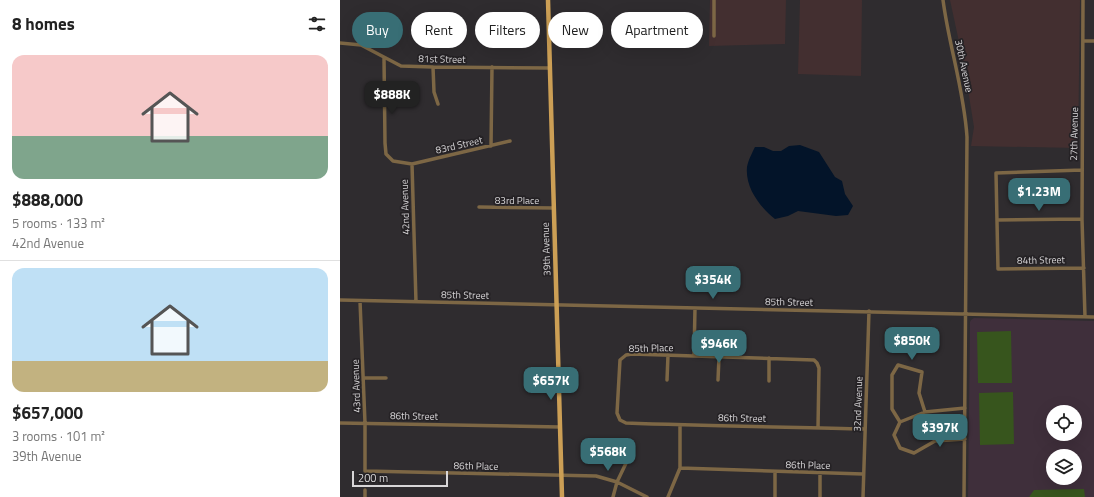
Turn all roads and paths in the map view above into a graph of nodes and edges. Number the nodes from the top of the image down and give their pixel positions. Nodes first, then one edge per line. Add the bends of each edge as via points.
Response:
1 (548, 0) edge
2 (714, 0) edge
3 (943, 0) edge
4 (1083, 0) edge
5 (714, 36) dead end
6 (1083, 41) junction
7 (1094, 41) edge
8 (340, 43) edge
9 (384, 58) junction
10 (433, 67) junction
11 (492, 67) junction
12 (549, 68) junction
13 (438, 104) dead end
14 (510, 140) dead end
15 (491, 146) junction
16 (412, 164) junction
17 (1082, 170) junction
18 (479, 207) dead end
19 (554, 208) junction
20 (1082, 219) junction
21 (997, 220) junction
22 (1084, 268) junction
23 (340, 300) edge
24 (360, 301) junction
25 (416, 302) junction
26 (557, 305) junction
27 (695, 308) junction
28 (869, 311) junction
29 (966, 314) junction
30 (1085, 316) junction
31 (1094, 317) edge
32 (668, 355) junction
33 (694, 356) junction
34 (719, 357) junction
35 (769, 358) junction
36 (363, 378) junction
37 (386, 378) dead end
38 (667, 380) dead end
39 (718, 380) dead end
40 (769, 381) dead end
41 (965, 408) junction
42 (925, 412) junction
43 (620, 420) joint
44 (900, 422) junction
45 (340, 423) edge
46 (365, 423) junction
47 (680, 425) junction
48 (560, 427) junction
49 (818, 428) junction
50 (865, 429) junction
51 (965, 439) junction
52 (628, 459) dead end
53 (680, 468) junction
54 (365, 471) joint
55 (775, 472) junction
56 (820, 473) junction
57 (863, 474) junction
58 (562, 476) junction
59 (618, 482) junction
60 (365, 490) dead end
61 (365, 497) edge
62 (562, 497) edge
63 (613, 497) edge
64 (647, 497) edge
65 (668, 497) edge
66 (775, 497) edge
67 (820, 497) edge
68 (863, 497) edge
69 (964, 497) edge

1 - 12 main road, 39th Avenue
2 - 5 street
3 - 29 street, 30th Avenue via 963,101 967,137
4 - 6 street, 27th Avenue
6 - 7 street
6 - 17 street, 27th Avenue
8 - 9 street, 81st Street via 361,45
9 - 10 street, 81st Street via 401,66
9 - 16 street, 42nd Avenue via 386,154 393,161
10 - 11 street, 81st Street
10 - 13 street via 434,92
11 - 12 street, 81st Street
11 - 15 street
12 - 19 main road, 39th Avenue
14 - 15 street, 83rd Street
15 - 16 street, 83rd Street
16 - 25 street, 42nd Avenue
17 - 20 street, 27th Avenue
17 - 21 street via 996,173
18 - 19 street, 83rd Place
19 - 26 main road, 39th Avenue
20 - 21 street
20 - 22 street, 27th Avenue
21 - 22 street, 84th Street via 998,269
22 - 30 street, 27th Avenue
23 - 24 street, 85th Street
24 - 25 street, 85th Street
24 - 36 street, 43rd Avenue
25 - 26 street, 85th Street
26 - 27 street, 85th Street
26 - 48 main road, 39th Avenue
27 - 28 street, 85th Street
27 - 33 street
28 - 29 street, 85th Street
28 - 50 street, 32nd Avenue
29 - 30 street, 85th Street
29 - 41 street, 30th Avenue
30 - 31 street, 85th Street
32 - 33 street, 85th Place
32 - 38 street
32 - 43 street, 85th Place via 632,354 622,357 619,363 617,413
33 - 34 street, 85th Place
34 - 35 street, 85th Place
34 - 39 street
35 - 40 street
35 - 49 street, 85th Place via 814,360 817,363
36 - 37 street
36 - 46 street, 43rd Avenue
41 - 42 street
41 - 51 street, 30th Avenue
42 - 44 street
42 - 44 street via 919,393 922,372 898,365 892,375 892,409
43 - 47 street, 86th Street via 626,423
44 - 51 street via 894,435 900,448 914,453 935,441
45 - 46 street, 86th Street
46 - 48 street, 86th Street
46 - 54 street, 43rd Avenue
47 - 49 street, 86th Street
47 - 53 street
48 - 58 main road, 39th Avenue
49 - 50 street, 86th Street
50 - 57 street, 32nd Avenue
51 - 69 street, 30th Avenue
52 - 59 street
53 - 55 street, 86th Place
53 - 65 street
54 - 58 street, 86th Place
55 - 56 street, 86th Place
55 - 66 street
56 - 57 street, 86th Place
56 - 67 street
57 - 68 street, 32nd Avenue
58 - 59 street, 86th Place via 596,476
58 - 62 main road, 39th Avenue
59 - 63 street
59 - 64 street, 86th Place
60 - 61 street

